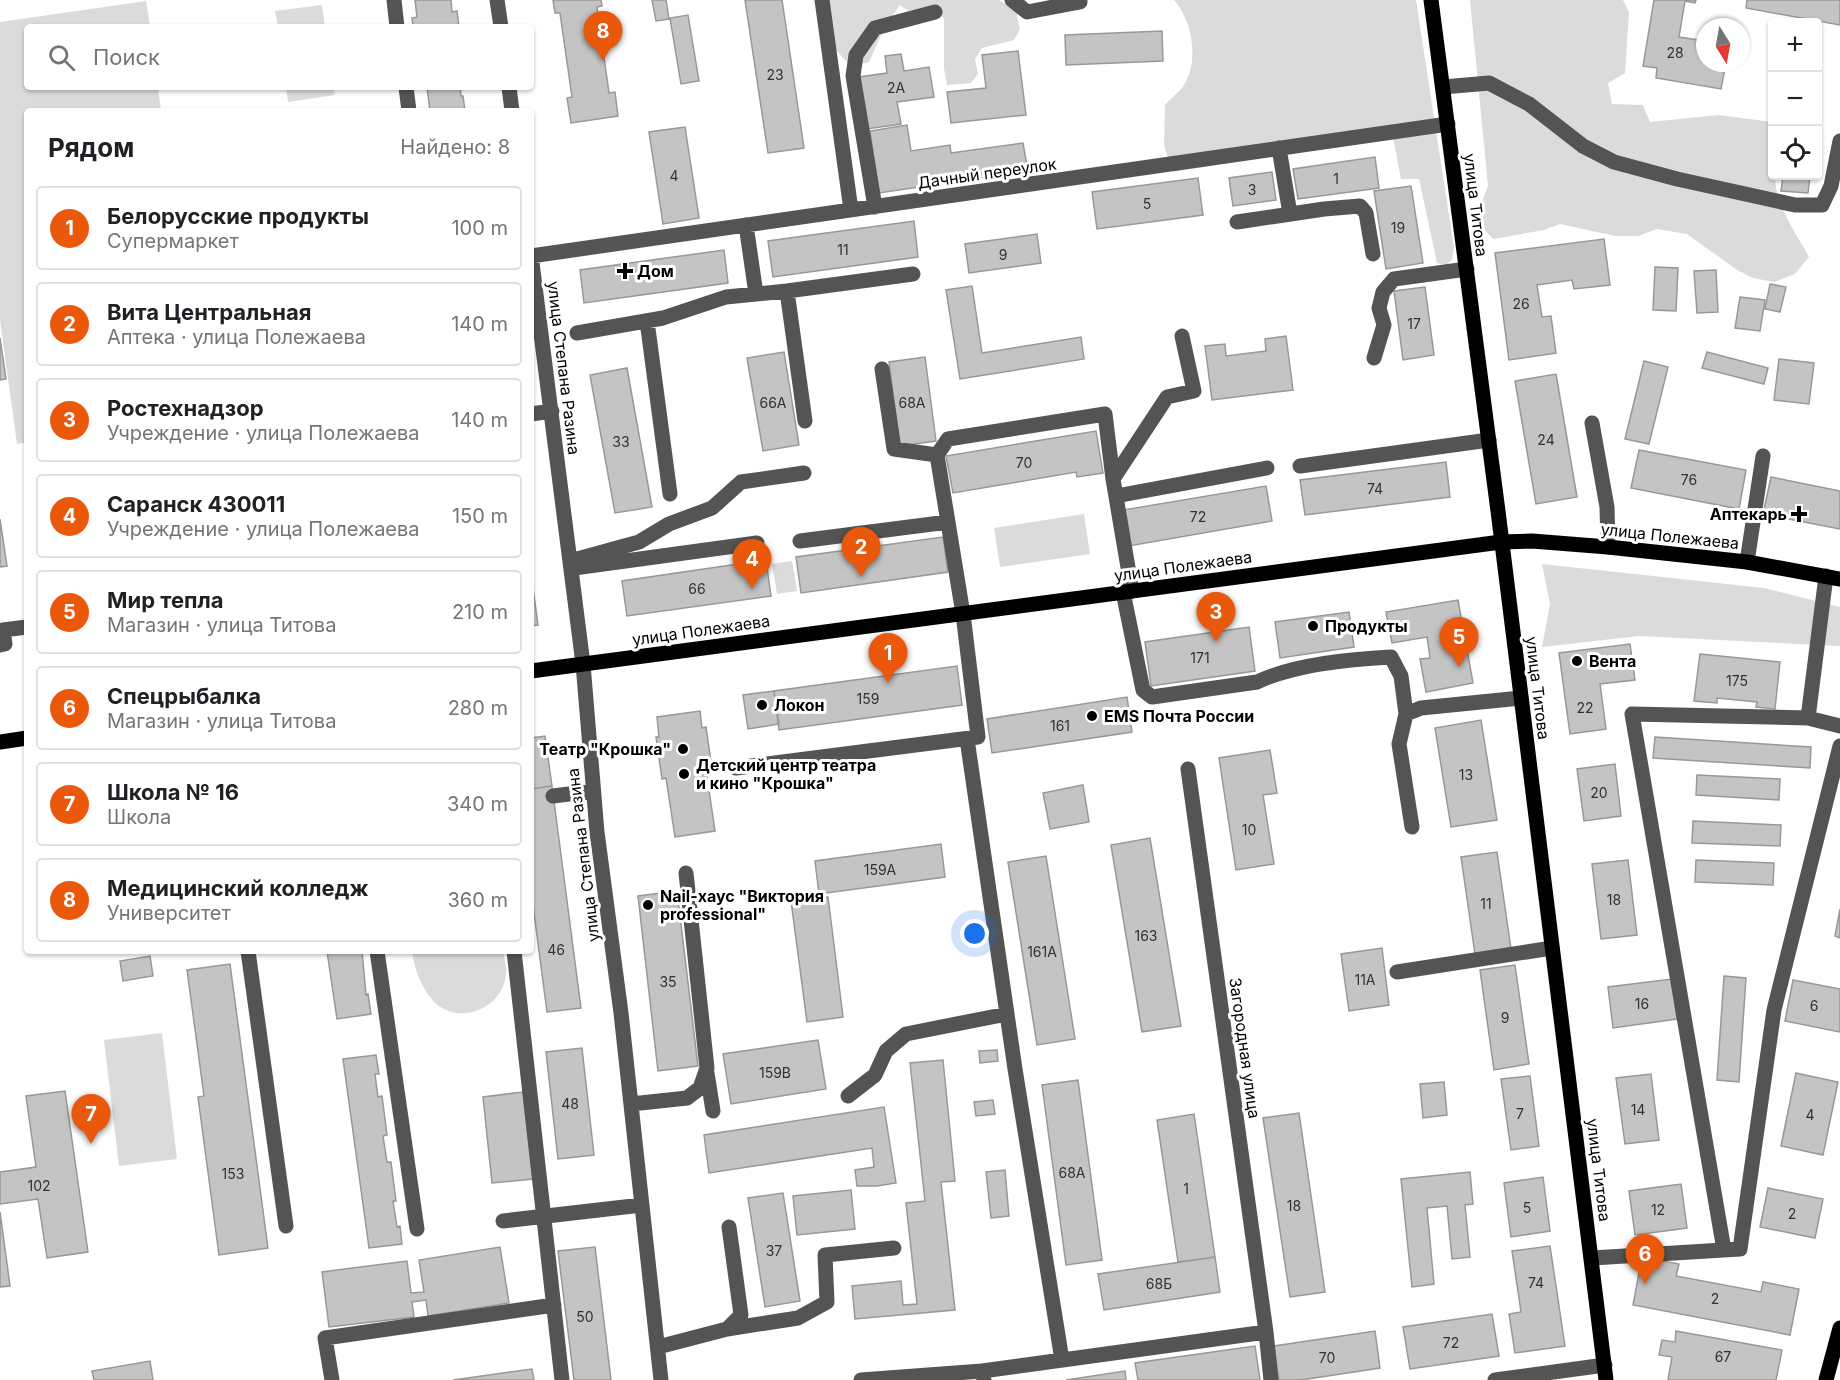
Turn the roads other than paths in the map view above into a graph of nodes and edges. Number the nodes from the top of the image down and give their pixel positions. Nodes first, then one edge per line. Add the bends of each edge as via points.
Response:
1 (394, 0) edge
2 (497, 0) edge
3 (822, 0) edge
4 (1012, 0) edge
5 (1080, 0) edge
6 (1431, 0) edge
7 (935, 12) dead end
8 (397, 24) edge
9 (501, 24) edge
10 (1443, 87) junction
11 (406, 90) edge
12 (509, 90) edge
13 (409, 108) edge
14 (512, 108) edge
15 (1448, 124) junction
16 (1840, 141) edge
17 (1279, 148) junction
18 (875, 207) junction
19 (852, 210) junction
20 (1290, 214) junction
21 (1238, 222) dead end
22 (746, 225) junction
23 (1372, 254) dead end
24 (534, 256) edge
25 (1467, 269) junction
26 (913, 274) dead end
27 (534, 278) edge
28 (787, 291) junction
29 (756, 294) junction
30 (647, 321) junction
31 (577, 333) dead end
32 (1182, 336) dead end
33 (1374, 358) dead end
34 (882, 369) dead end
35 (552, 411) junction
36 (534, 414) edge
37 (805, 421) dead end
38 (1592, 423) dead end
39 (1489, 440) junction
40 (937, 455) junction
41 (1763, 456) dead end
42 (1300, 466) dead end
43 (1267, 468) dead end
44 (804, 473) dead end
45 (1113, 479) junction
46 (670, 494) dead end
47 (1116, 496) junction
48 (948, 522) junction
49 (800, 541) dead end
50 (1501, 542) junction
51 (757, 543) dead end
52 (1608, 547) junction
53 (1747, 562) junction
54 (570, 565) junction
55 (1833, 577) edge
56 (1128, 592) junction
57 (963, 614) junction
58 (24, 627) edge
59 (0, 645) edge
60 (583, 664) junction
61 (534, 671) edge
62 (1521, 698) junction
63 (1406, 714) junction
64 (1808, 718) junction
65 (1840, 726) edge
66 (24, 738) edge
67 (967, 739) junction
68 (0, 742) edge
69 (1840, 746) edge
70 (736, 768) dead end
71 (1188, 769) dead end
72 (593, 790) junction
73 (553, 796) dead end
74 (1412, 827) dead end
75 (686, 873) dead end
76 (1552, 948) junction
77 (248, 954) edge
78 (377, 954) edge
79 (514, 954) edge
80 (1397, 972) dead end
81 (1007, 1014) junction
82 (707, 1068) junction
83 (848, 1096) dead end
84 (631, 1104) junction
85 (713, 1111) dead end
86 (642, 1205) junction
87 (543, 1215) junction
88 (503, 1221) dead end
89 (286, 1226) dead end
90 (729, 1227) dead end
91 (417, 1229) dead end
92 (894, 1248) dead end
93 (1724, 1250) junction
94 (1592, 1258) junction
95 (554, 1305) junction
96 (1840, 1328) edge
97 (728, 1329) junction
98 (1266, 1332) junction
99 (658, 1347) junction
100 (1062, 1360) junction
101 (1605, 1373) edge
102 (983, 1376) edge
103 (332, 1380) edge
104 (562, 1380) edge
105 (662, 1380) edge
106 (861, 1380) edge
107 (1271, 1380) edge
108 (1495, 1380) edge
109 (1826, 1380) edge

1 - 8 street
2 - 9 street
3 - 19 street
4 - 5 street via 1027,12
6 - 10 main road, улица Титова
7 - 18 street via 875,28 856,55 853,76
10 - 15 main road, улица Титова
10 - 16 street via 1489,83 1530,104 1583,146 1614,162 1795,205 1822,205 1832,186
11 - 13 street
12 - 14 street
15 - 17 street, Дачный переулок
15 - 25 main road, улица Титова
17 - 18 street, Дачный переулок
17 - 20 street
18 - 19 street, Дачный переулок
19 - 22 street, Дачный переулок
20 - 21 street
20 - 23 street via 1360,206 1366,213
22 - 24 street, Дачный переулок
22 - 29 street
25 - 33 street via 1394,279 1383,292 1379,308 1383,325
25 - 39 main road, улица Титова
26 - 28 street
27 - 35 street, улица Степана Разина
28 - 29 street
28 - 37 street
29 - 30 street via 726,297
30 - 31 street
30 - 46 street
32 - 45 street via 1194,391 1167,397
34 - 40 street via 894,449
35 - 36 street
35 - 54 street, улица Степана Разина
38 - 52 street via 1607,507
39 - 42 street
39 - 50 main road, улица Титова
40 - 45 street via 948,439 1105,414
40 - 48 street
41 - 53 street
43 - 47 street
44 - 54 street via 741,482 712,508 669,524 639,542
45 - 47 street
47 - 56 street
48 - 49 street
48 - 57 street
50 - 52 main road, улица Полежаева
50 - 56 main road, улица Полежаева
50 - 62 main road, улица Титова
51 - 54 street
52 - 53 main road, улица Полежаева
53 - 55 main road, улица Полежаева
54 - 60 street, улица Степана Разина
55 - 64 street
56 - 57 main road, улица Полежаева
56 - 63 street via 1143,690 1152,697 1257,682 1292,670 1391,657 1401,676
57 - 60 main road, улица Полежаева
57 - 67 street via 978,737
58 - 59 street via 3,630 5,644
60 - 61 main road, улица Полежаева
60 - 72 street, улица Степана Разина
62 - 63 street via 1421,708
62 - 76 main road, улица Титова
63 - 74 street via 1399,744
64 - 65 street
64 - 93 street via 1632,714
66 - 68 main road
67 - 70 street
67 - 81 street
69 - 93 street via 1774,1010 1740,1249
71 - 98 street, Загородная улица
72 - 73 street
72 - 84 street, улица Степана Разина
75 - 82 street
76 - 80 street
76 - 94 main road, улица Титова
77 - 89 street
78 - 91 street
79 - 87 street
81 - 83 street via 906,1034 886,1051 875,1075
81 - 100 street
82 - 84 street via 700,1088 687,1098
82 - 85 street
84 - 86 street, улица Степана Разина
86 - 87 street
86 - 99 street, улица Степана Разина
87 - 88 street
87 - 95 street
90 - 97 street via 741,1316
92 - 97 street via 825,1255 827,1302 798,1318
93 - 94 street
94 - 101 main road, улица Титова
95 - 103 street via 325,1338
95 - 104 street
96 - 109 main road
97 - 99 street
98 - 100 street
98 - 107 street, Загородная улица
99 - 105 street, улица Степана Разина
100 - 102 street
101 - 108 street
102 - 106 street

